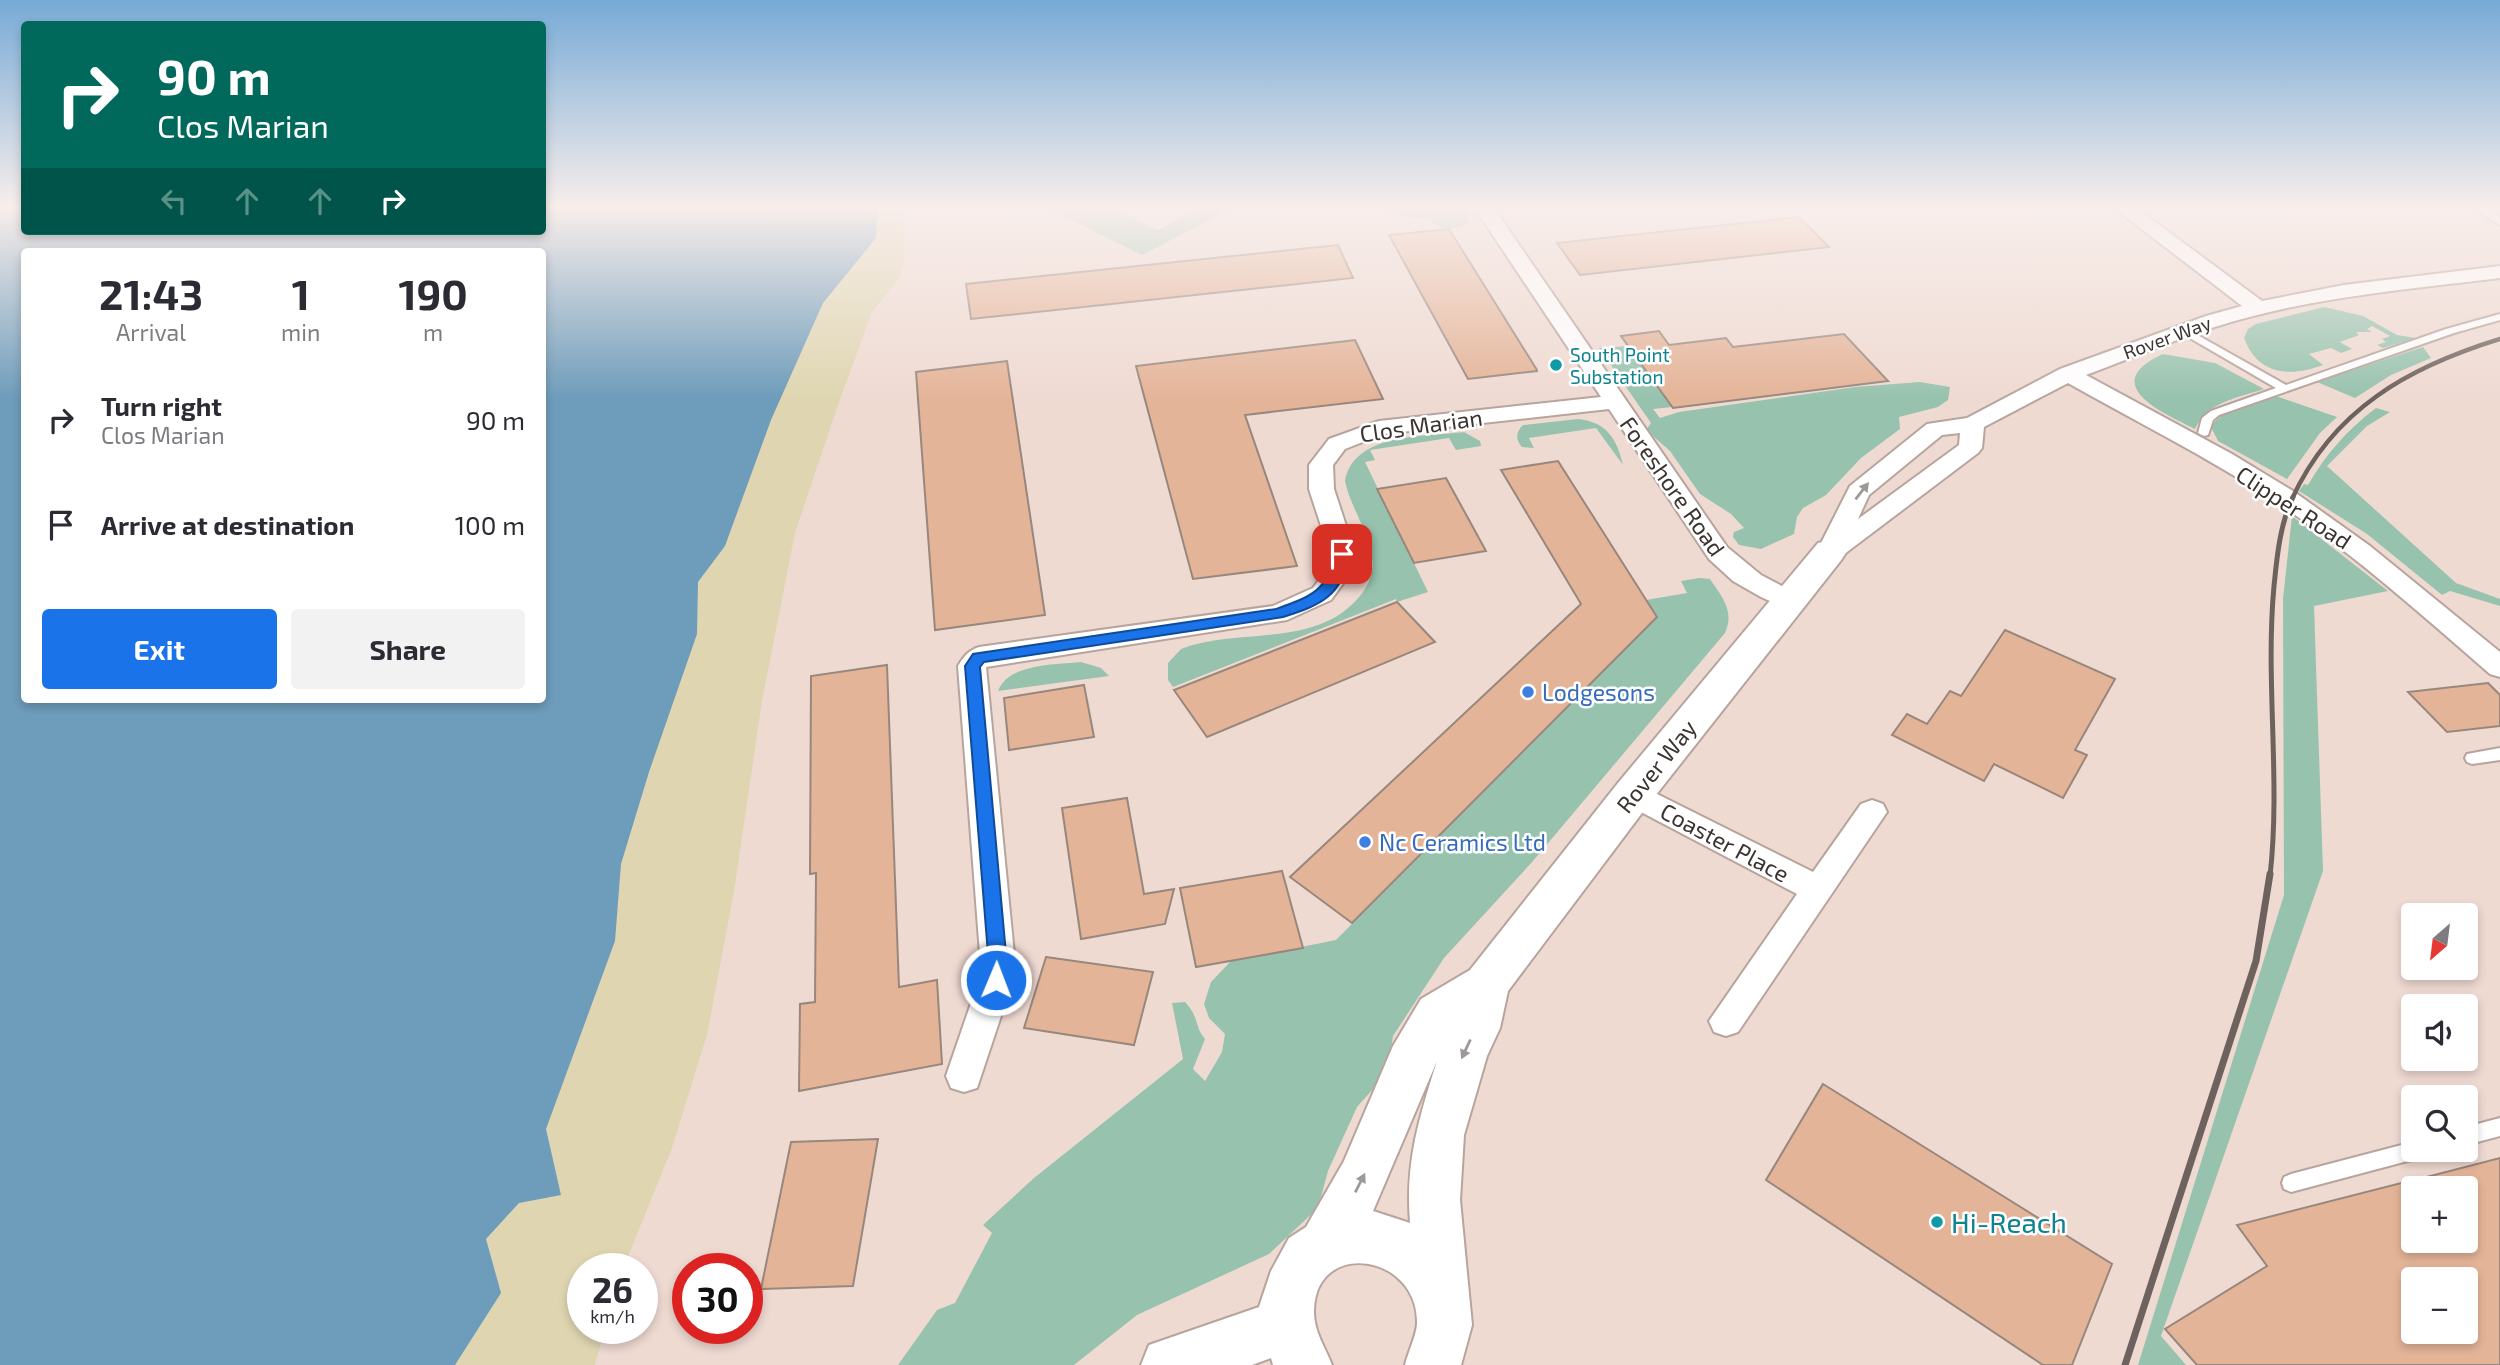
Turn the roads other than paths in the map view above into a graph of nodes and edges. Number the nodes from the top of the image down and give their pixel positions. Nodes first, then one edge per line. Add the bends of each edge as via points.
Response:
1 (1525, 271) edge
2 (2207, 271) edge
3 (2500, 272) edge
4 (2258, 308) junction
5 (2500, 317) edge
6 (2181, 330) junction
7 (2068, 374) junction
8 (2284, 388) junction
9 (1614, 402) junction
10 (1973, 425) junction
11 (2204, 433) dead end
12 (1830, 551) junction
13 (1790, 601) junction
14 (2494, 655) edge
15 (2500, 754) edge
16 (2472, 758) dead end
17 (1633, 794) junction
18 (1872, 812) dead end
19 (1817, 889) junction
20 (1486, 984) junction
21 (1726, 1021) dead end
22 (964, 1076) dead end
23 (2500, 1127) edge
24 (2478, 1133) edge
25 (2401, 1154) edge
26 (2291, 1182) dead end
27 (1326, 1243) junction
28 (1443, 1298) junction
29 (1295, 1345) edge
30 (1169, 1365) edge
31 (1433, 1365) edge

1 - 9 street, Foreshore Road
2 - 4 street
3 - 4 street, Rover Way via 2396,283
4 - 6 street, Rover Way
5 - 8 lane
6 - 7 street, Rover Way
6 - 8 lane
7 - 10 street, Rover Way
7 - 14 street, Clipper Road via 2312,515
8 - 11 lane via 2215,413 2208,418
9 - 13 street, Foreshore Road via 1732,569
9 - 22 street, Clos Marian via 1379,428 1338,443 1323,459 1318,479 1340,542 1342,564 1322,595 1295,609 979,657 972,666 997,954 996,980
10 - 12 street via 1970,448
12 -> 10 street via 1859,491 1886,466 1935,429
12 - 13 street, Rover Way
13 - 17 street, Rover Way
15 - 16 lane
17 - 19 street, Coaster Place
17 - 20 street, Rover Way
18 - 19 street, Coaster Place
19 - 21 street, Coaster Place
27 -> 20 street, Rover Way via 1363,1178 1410,1062 1438,1014
20 -> 28 street, Rover Way via 1476,1028 1463,1054 1439,1135 1434,1200
23 - 24 lane
25 - 26 lane
27 - 28 street via 1349,1236 1396,1242 1416,1255
27 - 29 street via 1307,1257 1294,1276 1287,1300
28 - 31 street, Rover Way via 1447,1323
29 - 30 street

